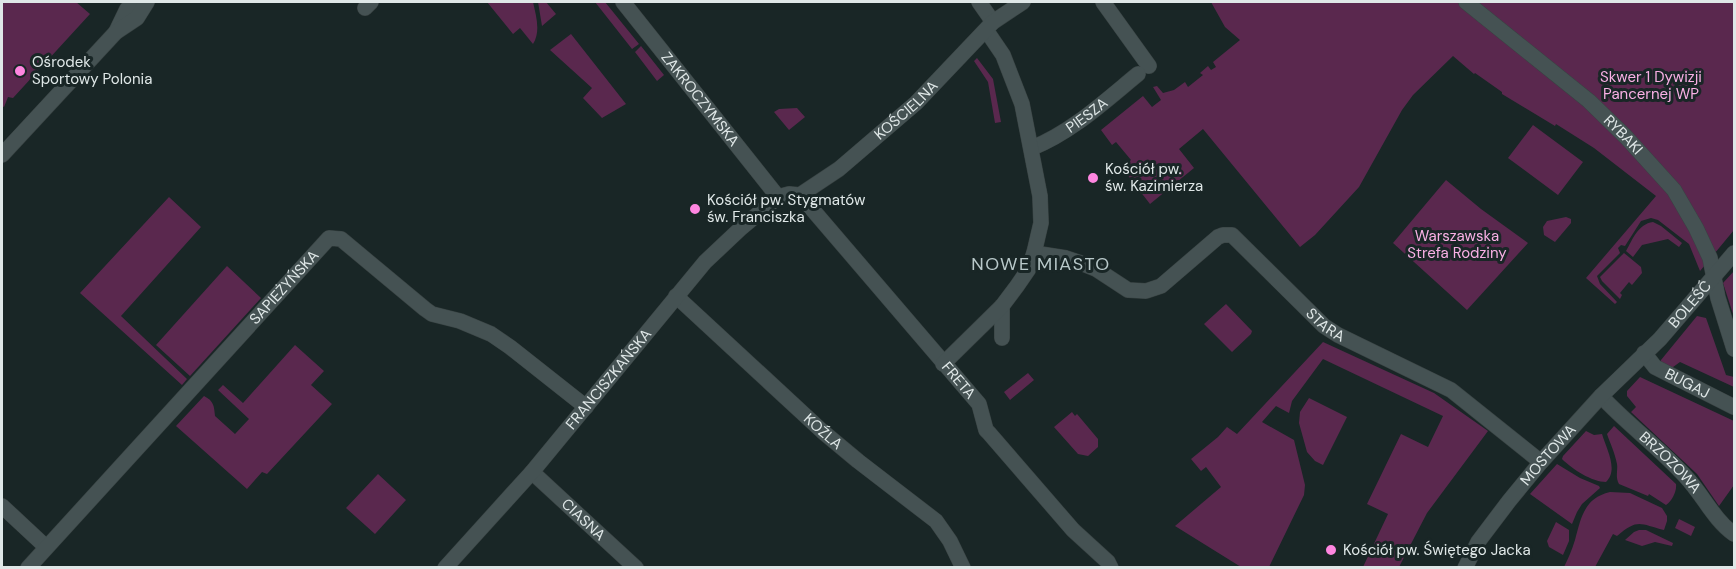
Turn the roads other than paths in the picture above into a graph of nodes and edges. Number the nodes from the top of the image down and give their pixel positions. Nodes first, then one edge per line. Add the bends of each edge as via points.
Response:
1 (138, 2) edge
2 (147, 2) edge
3 (623, 2) edge
4 (979, 2) edge
5 (1023, 2) edge
6 (1103, 2) edge
7 (1466, 2) edge
8 (990, 26) junction
9 (116, 32) junction
10 (1032, 148) junction
11 (2, 155) edge
12 (800, 195) junction
13 (778, 197) junction
14 (1734, 253) edge
15 (1034, 254) junction
16 (1714, 276) junction
17 (675, 296) junction
18 (1002, 306) junction
19 (1002, 338) dead end
20 (1734, 349) edge
21 (1644, 353) junction
22 (943, 364) junction
23 (1601, 396) junction
24 (586, 407) junction
25 (1734, 407) edge
26 (1541, 462) junction
27 (532, 472) junction
28 (2, 506) edge
29 (1734, 534) edge
30 (46, 547) junction
31 (28, 567) edge
32 (445, 567) edge
33 (636, 567) edge
34 (963, 567) edge
35 (1111, 567) edge
36 (1465, 567) edge

1 - 9 street via 127,9
2 - 9 street via 137,18
3 - 13 street, ZAKROCZYMSKA
4 - 8 street
5 - 8 street, KOŚCIELNA
6 - 10 street, PIESZA via 1144,70 1065,132
7 - 16 street, RYBAKI via 1589,101 1656,170 1674,190 1696,228
8 - 10 street via 1014,78
8 - 12 street, KOŚCIELNA via 916,103 839,168
9 - 11 street
10 - 15 street via 1041,210
12 - 13 street, KOŚCIELNA
12 - 22 street, FRETA
13 - 17 street, FRANCISZKAŃSKA via 705,262
14 - 16 street, BOLEŚĆ
15 - 18 street via 1028,270
15 - 26 street, STARA via 1082,263 1128,290 1146,291 1161,286 1218,237 1233,235 1324,326 1451,390
16 - 20 street, RYBAKI
16 - 21 street, BOLEŚĆ
17 - 24 street, FRANCISZKAŃSKA
17 - 34 street, KOŹLA via 822,431 936,521
18 - 19 street
18 - 22 street
21 - 23 street, MOSTOWA
21 - 25 street, BUGAJ via 1655,367
22 - 35 street, FRETA via 979,404 986,430 1073,530
23 - 26 street, MOSTOWA
23 - 29 street, BRZOZOWA via 1688,478
24 - 27 street, FRANCISZKAŃSKA
24 - 30 street, SAPIEŻYŃSKA via 491,334 432,314 341,239 328,237
26 - 36 street, MOSTOWA via 1478,542
27 - 32 street, FRANCISZKAŃSKA
27 - 33 street, CIASNA
28 - 30 street
30 - 31 street, SAPIEŻYŃSKA

